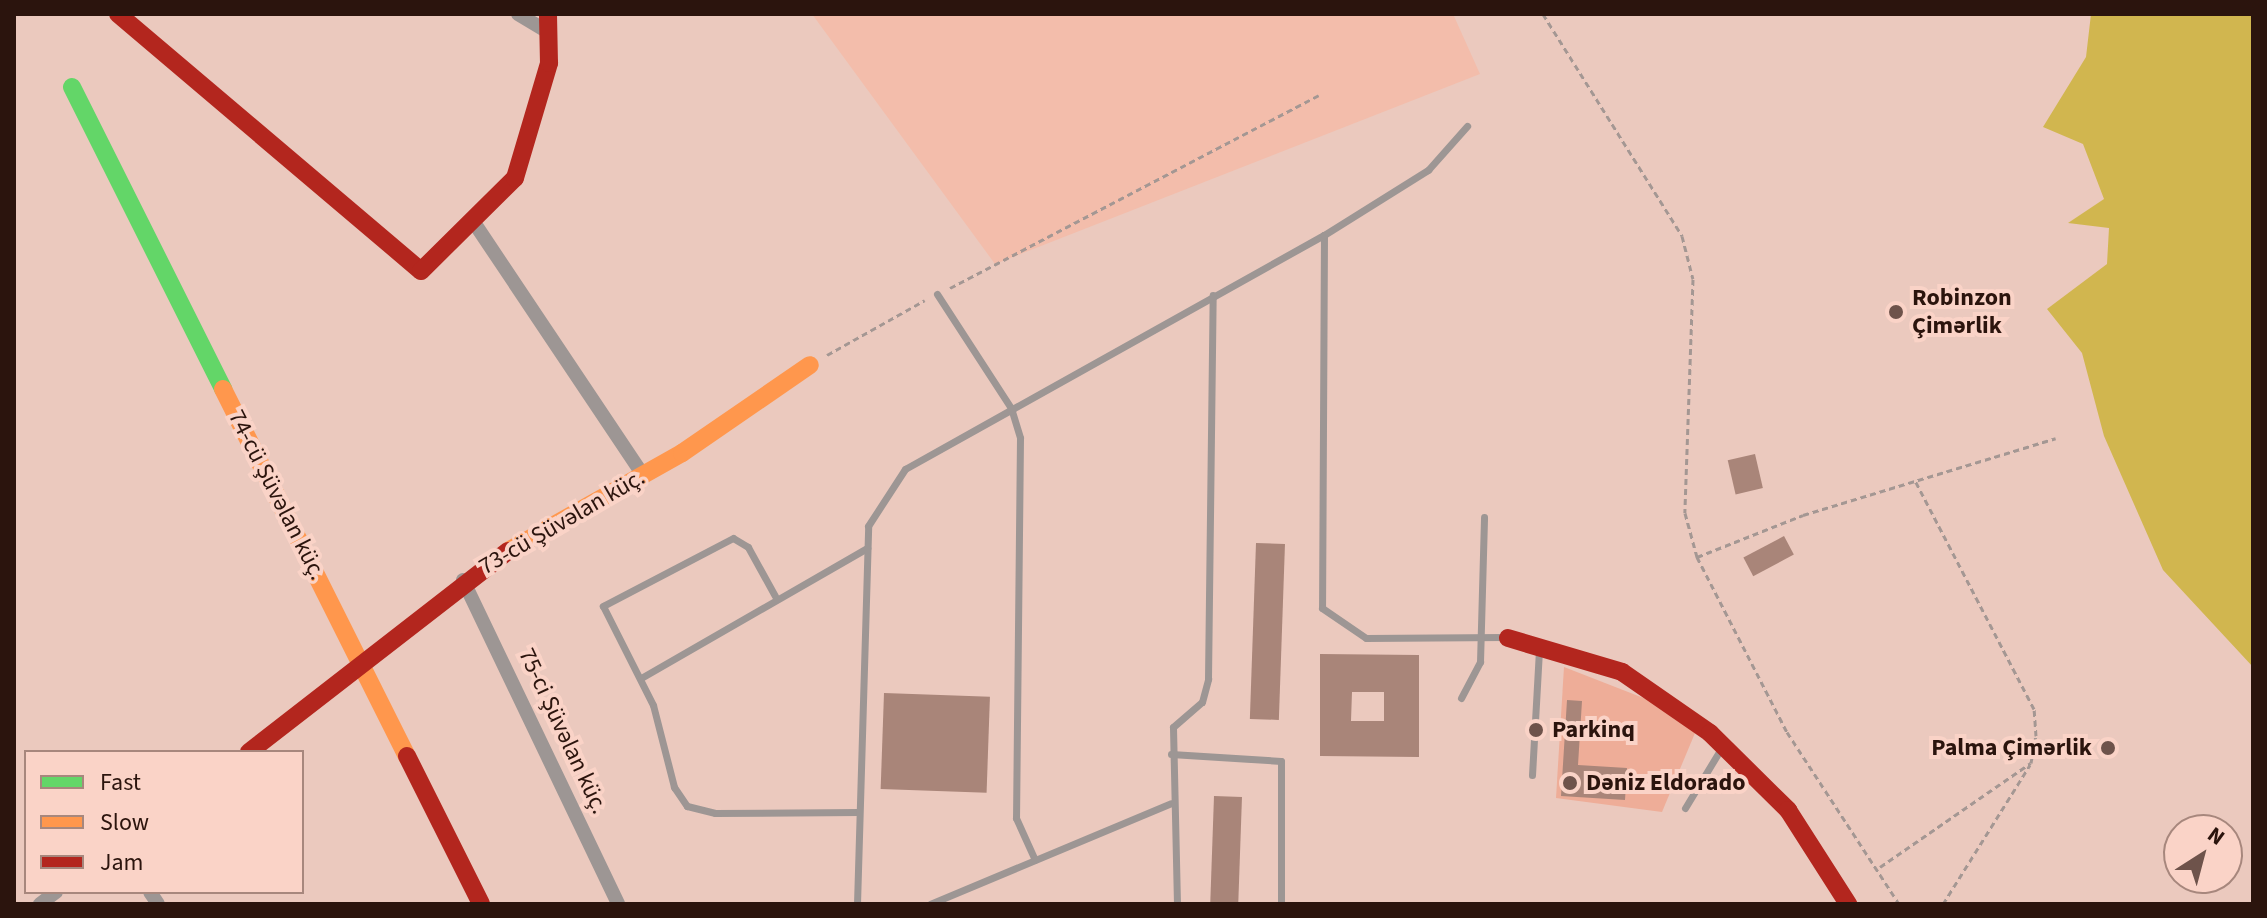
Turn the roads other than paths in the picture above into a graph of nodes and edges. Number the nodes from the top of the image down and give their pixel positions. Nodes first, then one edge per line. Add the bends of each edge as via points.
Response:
1 (118, 14) edge
2 (518, 14) edge
3 (548, 23) edge
4 (72, 87) dead end
5 (1467, 126) dead end
6 (475, 224) junction
7 (1324, 235) junction
8 (937, 294) road end
9 (1213, 295) junction
10 (810, 365) road end
11 (1011, 408) junction
12 (644, 476) junction
13 (1484, 517) dead end
14 (867, 548) junction
15 (463, 580) junction
16 (775, 596) junction
17 (1483, 635) junction
18 (1508, 638) joint
19 (1540, 644) junction
20 (363, 664) junction
21 (641, 678) junction
22 (1461, 698) dead end
23 (1723, 745) junction
24 (252, 750) edge
25 (1171, 754) junction
26 (1532, 775) dead end
27 (1171, 803) junction
28 (1685, 808) dead end
29 (859, 812) junction
30 (1035, 860) junction
31 (481, 904) edge
32 (618, 904) edge
33 (857, 904) edge
34 (930, 904) edge
35 (1177, 904) edge
36 (1281, 904) edge
37 (1848, 904) edge

1 - 6 street via 412,269 429,267
2 - 3 street
3 - 6 street via 549,63 520,165
4 - 20 street, 74-cü Şüvəlan küç.
5 - 7 lane via 1428,170
6 - 12 street
7 - 9 lane
7 - 17 lane via 1322,608 1366,638
8 - 11 lane
9 - 11 lane
9 - 25 lane via 1208,679 1202,702 1173,727
10 - 12 street, 73-cü Şüvəlan küç.
11 - 14 lane via 905,469 868,526
11 - 30 lane via 1021,454 1016,818
12 - 15 street, 73-cü Şüvəlan küç.
13 - 17 lane
14 - 16 lane
14 - 29 lane
15 - 20 street, 73-cü Şüvəlan küç.
15 - 32 street, 75-ci Şüvəlan küç.
16 - 21 lane
16 - 21 lane via 748,547 733,538 611,597 603,606 606,619
17 - 18 lane
17 - 22 lane via 1477,672
18 - 19 street
19 - 23 street via 1648,686
19 - 26 lane
20 - 24 street, 73-cü Şüvəlan küç.
20 - 31 street, 74-cü Şüvəlan küç.
21 - 29 lane via 674,787 687,806 715,813
23 - 28 lane
23 - 37 street via 1803,828
25 - 27 lane
25 - 36 lane via 1281,761
27 - 30 lane
27 - 35 lane
29 - 33 lane
30 - 34 lane

